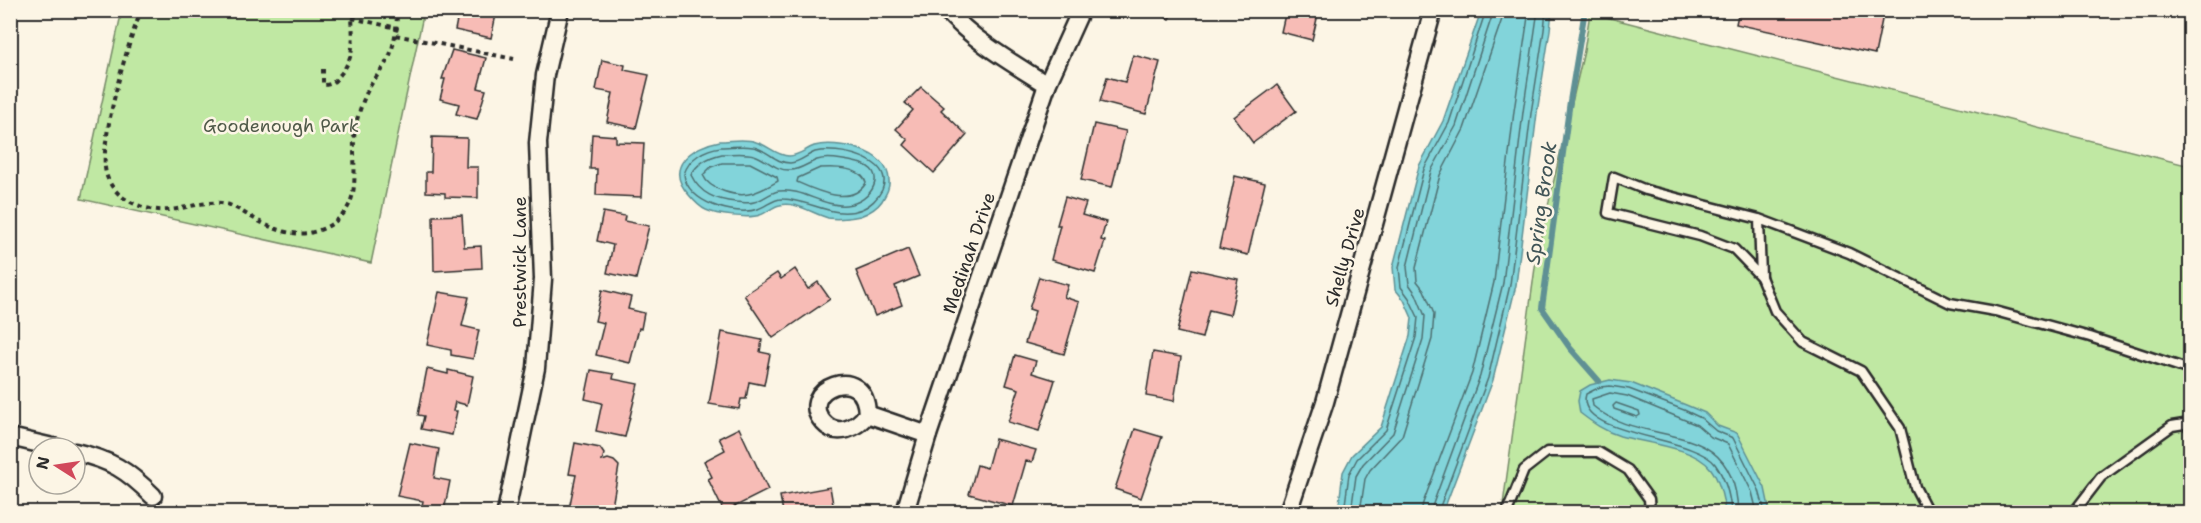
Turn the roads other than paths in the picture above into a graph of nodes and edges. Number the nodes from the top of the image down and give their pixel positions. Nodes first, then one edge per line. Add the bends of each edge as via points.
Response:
1 (560, 10) edge
2 (946, 10) edge
3 (1081, 10) edge
4 (1433, 10) edge
5 (1047, 85) junction
6 (1760, 219) junction
7 (1761, 277) junction
8 (2190, 370) edge
9 (867, 414) dead end
10 (2190, 423) edge
11 (928, 435) junction
12 (10, 437) edge
13 (27, 441) edge
14 (87, 456) edge
15 (153, 496) dead end
16 (506, 513) edge
17 (904, 513) edge
18 (1288, 513) edge
19 (1508, 513) edge
20 (1650, 513) edge
21 (1928, 513) edge
22 (2073, 513) edge

1 - 16 street, Prestwick Lane via 545,75 538,143 543,279 536,368
2 - 5 street via 990,49
3 - 5 street, Medinah Drive
4 - 18 street, Shelly Drive via 1325,402
5 - 11 street, Medinah Drive
6 - 7 lane
6 - 7 lane via 1646,190 1614,177 1608,213 1700,236 1734,249
6 - 8 lane via 1849,253 1950,303 2090,337
7 - 21 lane via 1776,311 1803,342 1861,371 1900,428 1916,487
9 - 11 street
10 - 22 lane via 2172,426 2101,477
11 - 17 street, Medinah Drive
12 - 13 street
14 - 15 street via 115,464
19 - 20 lane via 1524,470 1547,452 1598,452 1628,470 1649,499

